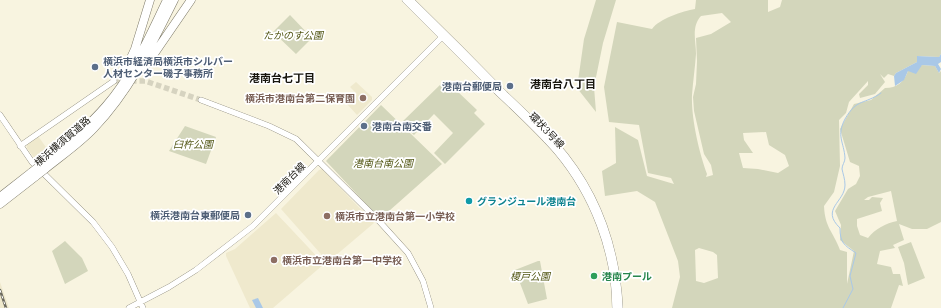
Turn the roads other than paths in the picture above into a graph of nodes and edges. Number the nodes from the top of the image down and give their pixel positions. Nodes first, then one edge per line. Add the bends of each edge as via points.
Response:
1 (150, 0) edge
2 (167, 0) edge
3 (174, 0) edge
4 (191, 0) edge
5 (405, 0) edge
6 (411, 0) edge
7 (442, 37) junction
8 (133, 80) junction
9 (114, 82) tunnel mouth
10 (201, 100) tunnel mouth
11 (0, 116) edge
12 (75, 137) junction
13 (20, 146) junction
14 (319, 160) junction
15 (43, 167) junction
16 (34, 174) junction
17 (0, 196) edge
18 (0, 204) edge
19 (140, 302) junction
20 (129, 308) edge
21 (143, 308) edge
22 (431, 308) edge
23 (615, 308) edge
24 (620, 308) edge

1 - 12 highway via 140,36 127,66 102,107
2 - 12 highway, 横浜横須賀道路 via 146,45 117,92
3 - 8 highway, 横浜横須賀道路
4 - 8 highway via 147,65
5 - 7 street, 環状3号線
6 - 24 street, 環状3号線 via 554,143 578,173 605,226 613,256
7 - 14 street, 港南台線
7 - 23 street, 環状3号線 via 546,141 574,174 598,219 606,243 615,291
8 - 15 highway, 横浜横須賀道路 via 94,127
9 - 13 street
10 - 14 street via 296,138
11 - 13 street
12 - 15 highway, 横浜横須賀道路
13 - 19 street via 47,179 98,229 122,262
14 - 19 street, 港南台線 via 253,226 222,252 169,287
14 - 22 street via 408,253 423,281
15 - 16 highway, 横浜横須賀道路, bridge
16 - 17 highway, 横浜横須賀道路
16 - 18 highway, 横浜横須賀道路
19 - 20 street, 港南台線
19 - 21 street

